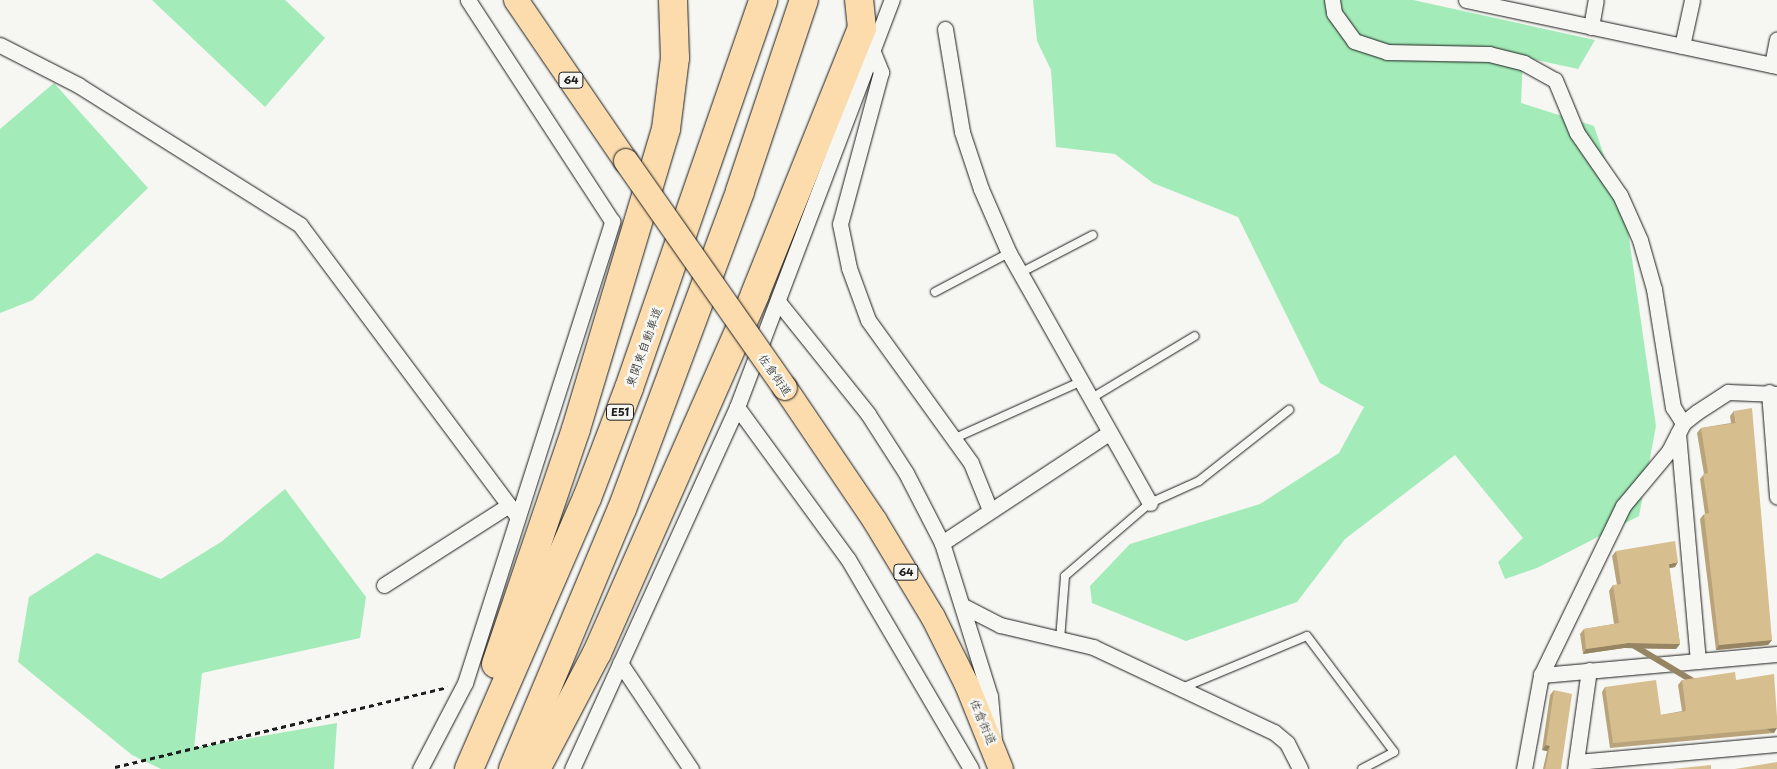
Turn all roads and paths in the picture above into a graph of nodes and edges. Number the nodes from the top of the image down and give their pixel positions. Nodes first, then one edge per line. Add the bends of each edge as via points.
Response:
1 (468, 0) edge
2 (516, 0) edge
3 (673, 0) edge
4 (763, 0) edge
5 (804, 0) edge
6 (859, 0) edge
7 (892, 0) edge
8 (1332, 0) edge
9 (1466, 0) edge
10 (1596, 0) edge
11 (1692, 0) edge
12 (1505, 4) edge
13 (1591, 27) junction
14 (945, 29) dead end
15 (1777, 39) edge
16 (0, 46) edge
17 (1682, 46) junction
18 (873, 52) junction
19 (1774, 66) edge
20 (1093, 235) dead end
21 (1009, 253) junction
22 (1020, 273) junction
23 (935, 292) dead end
24 (780, 304) junction
25 (1195, 336) dead end
26 (1080, 382) junction
27 (1773, 393) edge
28 (1090, 399) junction
29 (737, 407) junction
30 (1289, 410) dead end
31 (1681, 428) junction
32 (1109, 433) junction
33 (952, 439) junction
34 (1777, 497) edge
35 (1150, 502) junction
36 (990, 510) junction
37 (513, 511) junction
38 (942, 543) junction
39 (384, 585) dead end
40 (963, 606) junction
41 (1060, 640) junction
42 (1777, 654) edge
43 (1698, 661) junction
44 (620, 663) junction
45 (1589, 670) junction
46 (1541, 675) junction
47 (465, 683) junction
48 (1178, 690) junction
49 (1777, 744) edge
50 (994, 747) junction
51 (1575, 765) edge
52 (115, 768) dead end
53 (420, 769) edge
54 (457, 769) edge
55 (469, 769) edge
56 (513, 769) edge
57 (536, 769) edge
58 (572, 769) edge
59 (691, 769) edge
60 (971, 769) edge
61 (1001, 769) edge
62 (1300, 769) edge
63 (1362, 769) edge
64 (1524, 769) edge

1 - 37 street via 612,221
2 - 50 main road, 佐倉街道 / 64, bridge via 875,520 933,617
3 - 54 highway via 673,95 663,138 576,429
4 - 55 highway, 東関東自動車道 / E51 via 705,178 626,397
5 - 56 highway via 622,509
6 - 57 highway via 862,28 752,303 597,653
7 - 18 street
8 - 31 street via 1334,13 1354,41 1387,52 1489,54 1524,63 1556,80 1577,133 1620,195 1640,240 1654,289 1673,407
9 - 12 street
10 - 13 street
11 - 17 street
12 - 13 street
13 - 17 street
14 - 21 street via 962,132
15 - 19 street
16 - 37 street via 78,85 300,225
17 - 19 street
18 - 24 street
18 - 33 street via 881,72 840,224 847,260 868,320
20 - 22 lane
21 - 22 street
21 - 23 lane
22 - 26 street
24 - 29 street
24 - 38 street via 868,414 906,473
25 - 28 lane
26 - 28 street
26 - 33 lane
27 - 31 street via 1728,392
27 - 34 street
28 - 32 street
29 - 44 street
29 - 60 street via 848,559
30 - 35 lane via 1198,481
31 - 43 street
31 - 46 street via 1619,512
32 - 35 street
32 - 36 street
33 - 36 street via 971,463
35 - 41 lane via 1065,576
36 - 38 street
37 - 39 street
37 - 47 street
38 - 40 street
40 - 41 street via 1000,625
40 - 50 street via 990,696
41 - 48 street via 1093,647
42 - 43 street
43 - 45 street
44 - 58 street
44 - 59 street
45 - 46 street
45 - 51 street
46 - 64 street
47 - 52 path
47 - 53 street
48 - 62 street via 1274,732 1287,744
48 - 63 lane via 1307,636 1394,752
49 - 51 street
50 - 61 main road, 佐倉街道 / 64

